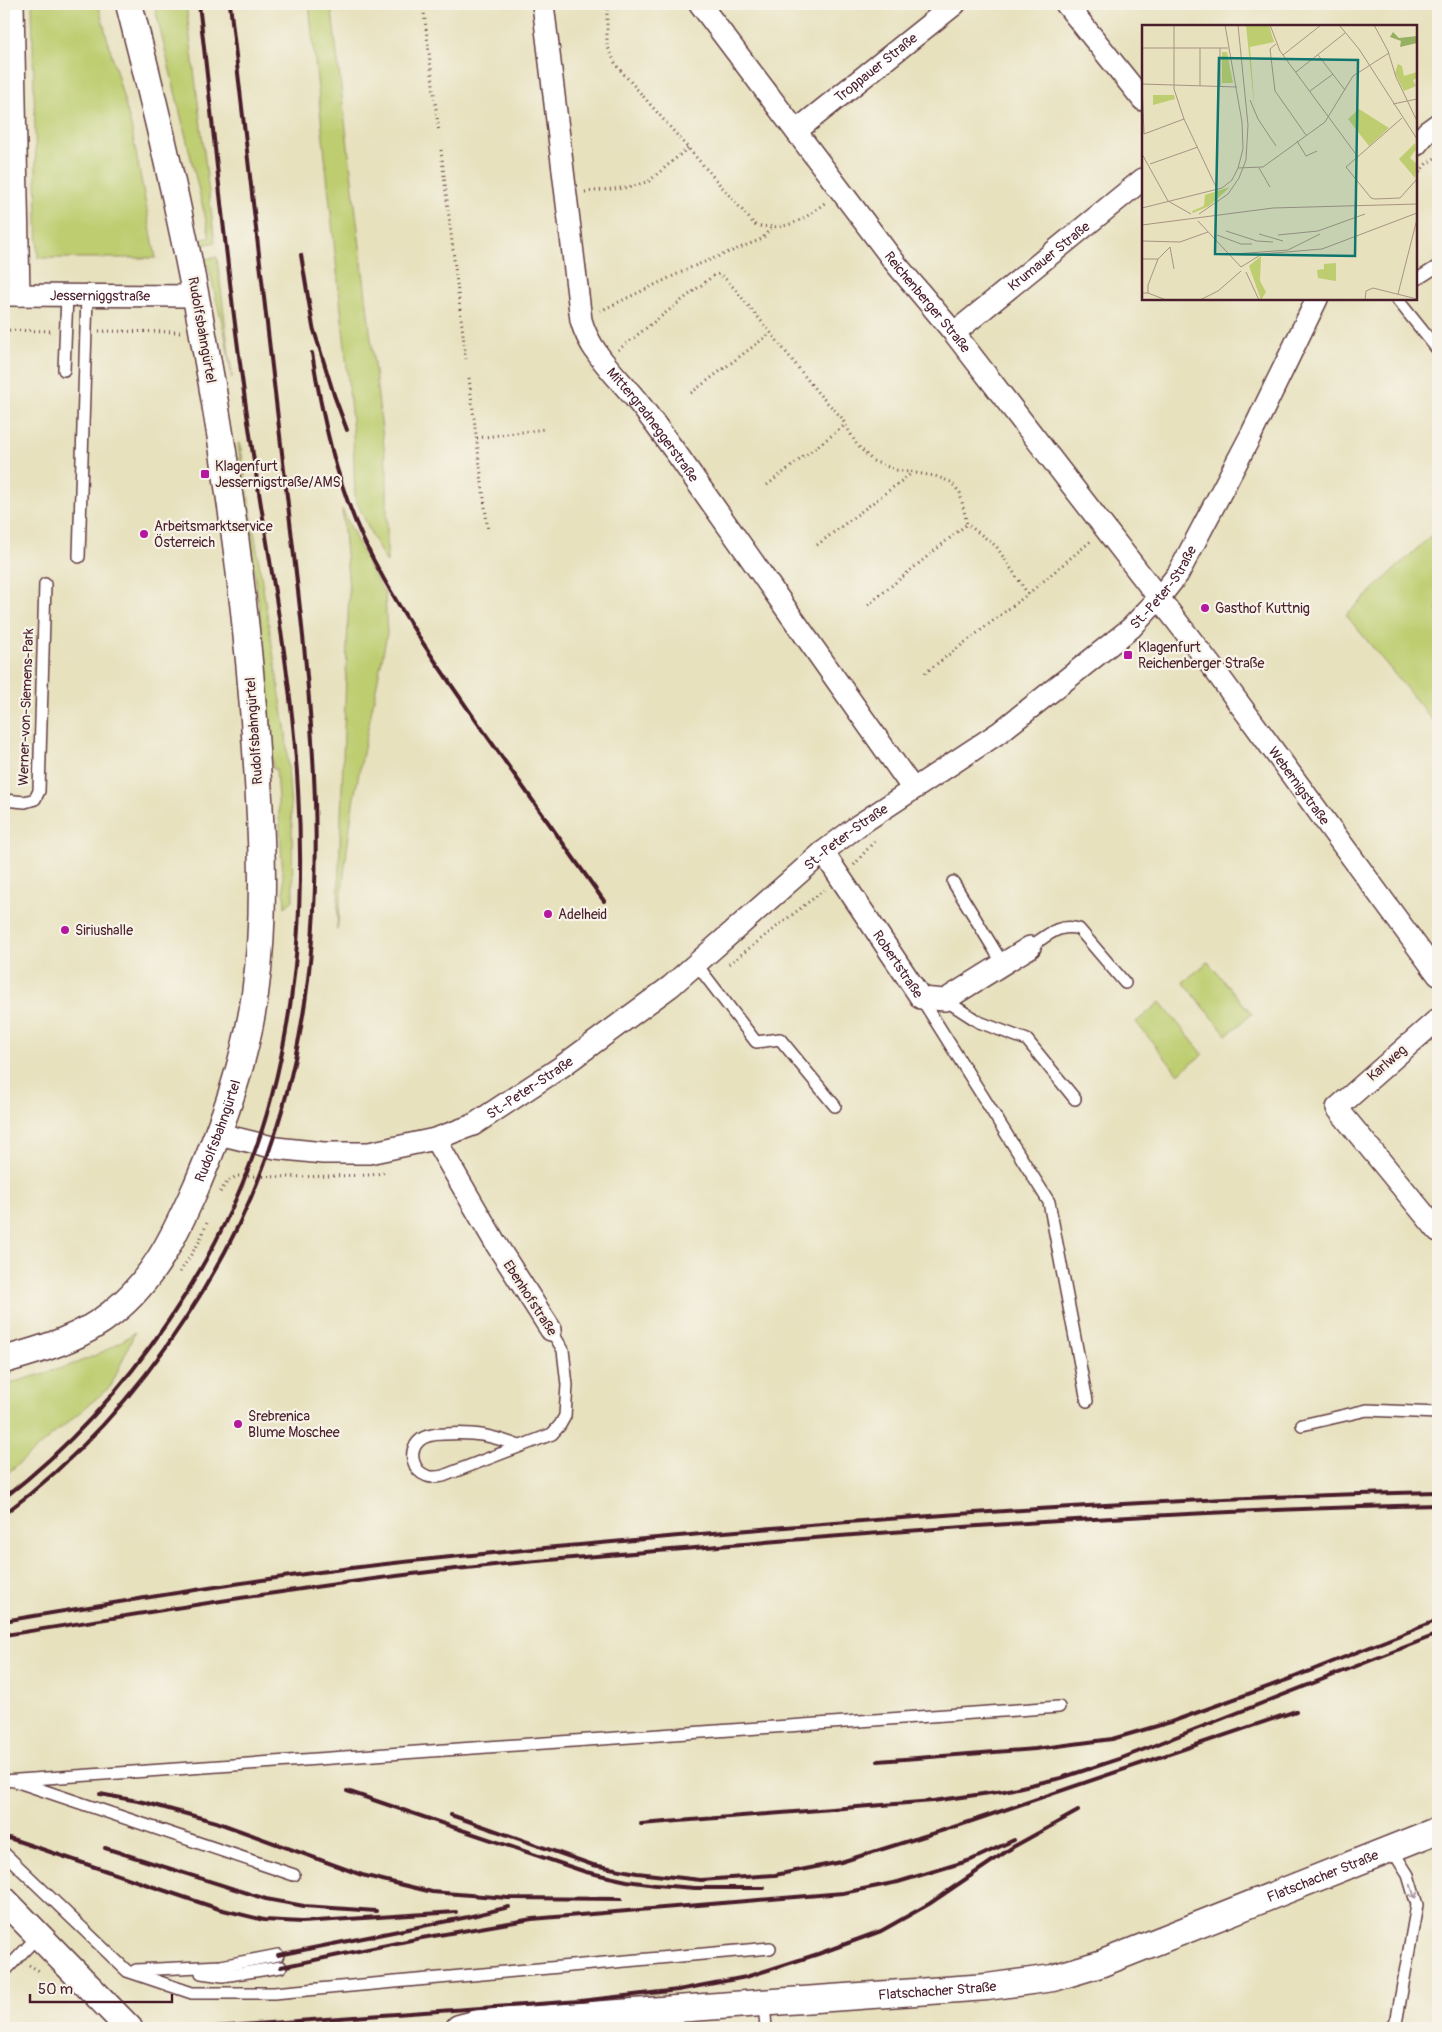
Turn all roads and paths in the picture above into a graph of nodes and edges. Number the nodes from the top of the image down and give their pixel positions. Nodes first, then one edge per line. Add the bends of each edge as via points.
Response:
1 (13, 4) edge
2 (129, 4) edge
3 (423, 4) edge
4 (543, 4) edge
5 (609, 4) edge
6 (700, 4) edge
7 (955, 4) edge
8 (1066, 4) edge
9 (1142, 99) edge
10 (1438, 124) edge
11 (796, 131) junction
12 (439, 133) dead end
13 (1417, 143) edge
14 (688, 148) junction
15 (441, 150) dead end
16 (1438, 156) edge
17 (1417, 175) edge
18 (1142, 180) edge
19 (841, 191) junction
20 (566, 194) junction
21 (771, 228) junction
22 (1438, 266) edge
23 (1417, 279) edge
24 (11, 295) edge
25 (77, 296) junction
26 (196, 296) junction
27 (1397, 300) edge
28 (1310, 303) edge
29 (581, 320) junction
30 (771, 333) junction
31 (954, 333) junction
32 (1438, 350) edge
33 (466, 359) dead end
34 (604, 361) junction
35 (64, 370) dead end
36 (469, 378) dead end
37 (691, 394) dead end
38 (845, 425) junction
39 (545, 429) dead end
40 (477, 438) junction
41 (912, 472) junction
42 (767, 485) dead end
43 (968, 524) junction
44 (1106, 528) junction
45 (488, 530) dead end
46 (816, 545) dead end
47 (79, 557) dead end
48 (45, 584) dead end
49 (1028, 594) junction
50 (1160, 598) junction
51 (868, 605) dead end
52 (925, 673) dead end
53 (913, 789) junction
54 (4, 800) edge
55 (823, 852) junction
56 (953, 882) dead end
57 (1030, 947) joint
58 (1003, 964) junction
59 (697, 965) junction
60 (1438, 974) edge
61 (1125, 982) dead end
62 (921, 998) junction
63 (945, 1000) junction
64 (1438, 1019) edge
65 (1075, 1099) dead end
66 (835, 1106) dead end
67 (219, 1134) junction
68 (435, 1139) junction
69 (1438, 1231) edge
70 (551, 1330) joint
71 (4, 1359) edge
72 (1087, 1401) dead end
73 (1438, 1413) edge
74 (1302, 1425) dead end
75 (519, 1446) junction
76 (1059, 1707) dead end
77 (9, 1781) edge
78 (1438, 1830) edge
79 (1391, 1848) junction
80 (4, 1853) edge
81 (294, 1875) dead end
82 (4, 1900) edge
83 (38, 1936) junction
84 (770, 1948) dead end
85 (278, 1955) dead end
86 (281, 1967) dead end
87 (6, 1968) dead end
88 (127, 1970) junction
89 (174, 1970) junction
90 (765, 2016) edge
91 (667, 2019) edge
92 (605, 2021) edge
93 (129, 2028) edge
94 (460, 2028) edge
95 (1390, 2028) edge

1 - 24 street
2 - 26 street, Rudolfsbahngürtel via 171,174
3 - 12 path
4 - 20 street, Mittergradneggerstraße
5 - 14 path via 607,45 616,65
6 - 11 street, Reichenberger Straße
7 - 11 street, Troppauer Straße
8 - 9 street
10 - 13 street
11 - 19 street, Reichenberger Straße
14 - 20 path via 649,181 631,187
14 - 21 path via 755,225
15 - 33 path
16 - 17 path
18 - 31 street, Krumauer Straße
19 - 21 path via 802,221
19 - 31 street, Reichenberger Straße
20 - 29 street, Mittergradneggerstraße
21 - 29 path via 762,239 692,267
22 - 23 lane
24 - 25 street, Jesserniggstraße
25 - 26 street, Jesserniggstraße
25 - 35 lane
25 - 47 lane
26 - 67 street, Rudolfsbahngürtel via 219,433 248,648 263,884 262,940 255,996 246,1043
27 - 32 lane
28 - 50 street, St.-Peter-Straße via 1251,435 1183,566
29 - 34 street, Mittergradneggerstraße via 590,344
30 - 34 path via 718,274
30 - 37 path
30 - 38 path
31 - 44 street, Reichenberger Straße
34 - 53 street, Mittergradneggerstraße via 677,454
36 - 40 path
38 - 41 path via 873,462
38 - 42 path
39 - 40 path
40 - 45 path
41 - 43 path via 952,482 960,493
41 - 46 path
43 - 49 path via 996,546
43 - 51 path
44 - 49 path
44 - 50 street, Reichenberger Straße
48 - 54 lane, Werner-von-Siemens-Park via 39,791 35,799 25,802
49 - 52 path
50 - 53 street, St.-Peter-Straße via 1131,628 1000,732
50 - 60 street, Webernigstraße
53 - 55 street, St.-Peter-Straße
55 - 59 street, St.-Peter-Straße
55 - 62 street, Robertstraße
56 - 58 lane
57 - 58 street, Robertstraße
57 - 61 lane via 1058,928 1069,926 1079,929
58 - 63 street, Robertstraße
59 - 66 lane via 756,1042 780,1038
59 - 68 street, St.-Peter-Straße via 544,1079 473,1125
62 - 63 street, Robertstraße
62 - 72 lane via 1049,1202
63 - 65 lane via 979,1022 1028,1040
64 - 69 street, Karlweg via 1337,1108
67 - 68 street, St.-Peter-Straße via 276,1148 323,1154 369,1153
67 - 71 street, Rudolfsbahngürtel via 172,1240 133,1294 89,1330 53,1346
68 - 70 street, Ebenhofstraße
70 - 75 lane, Ebenhofstraße via 563,1350 567,1385 565,1416 552,1434
73 - 74 lane via 1367,1410
75 - 75 lane, Ebenhofstraße via 470,1432 431,1435 418,1441 412,1453 413,1462 420,1472 429,1477 443,1476
76 - 77 lane
77 - 81 lane
78 - 79 street, Flatschacher Straße
79 - 90 street, Flatschacher Straße via 1100,1964 1053,1978
79 -> 95 lane, Flatschacher Straße via 1408,1875 1417,1905 1397,2018
80 - 88 lane
82 - 83 street
83 - 87 lane
83 - 93 street
84 - 88 lane via 274,1993 192,1994
85 - 89 lane via 220,1966
86 - 89 lane via 223,1976
88 - 89 lane
90 - 91 street, Flatschacher Straße
91 - 92 street, Flatschacher Straße
92 - 94 street, Flatschacher Straße via 478,2023

